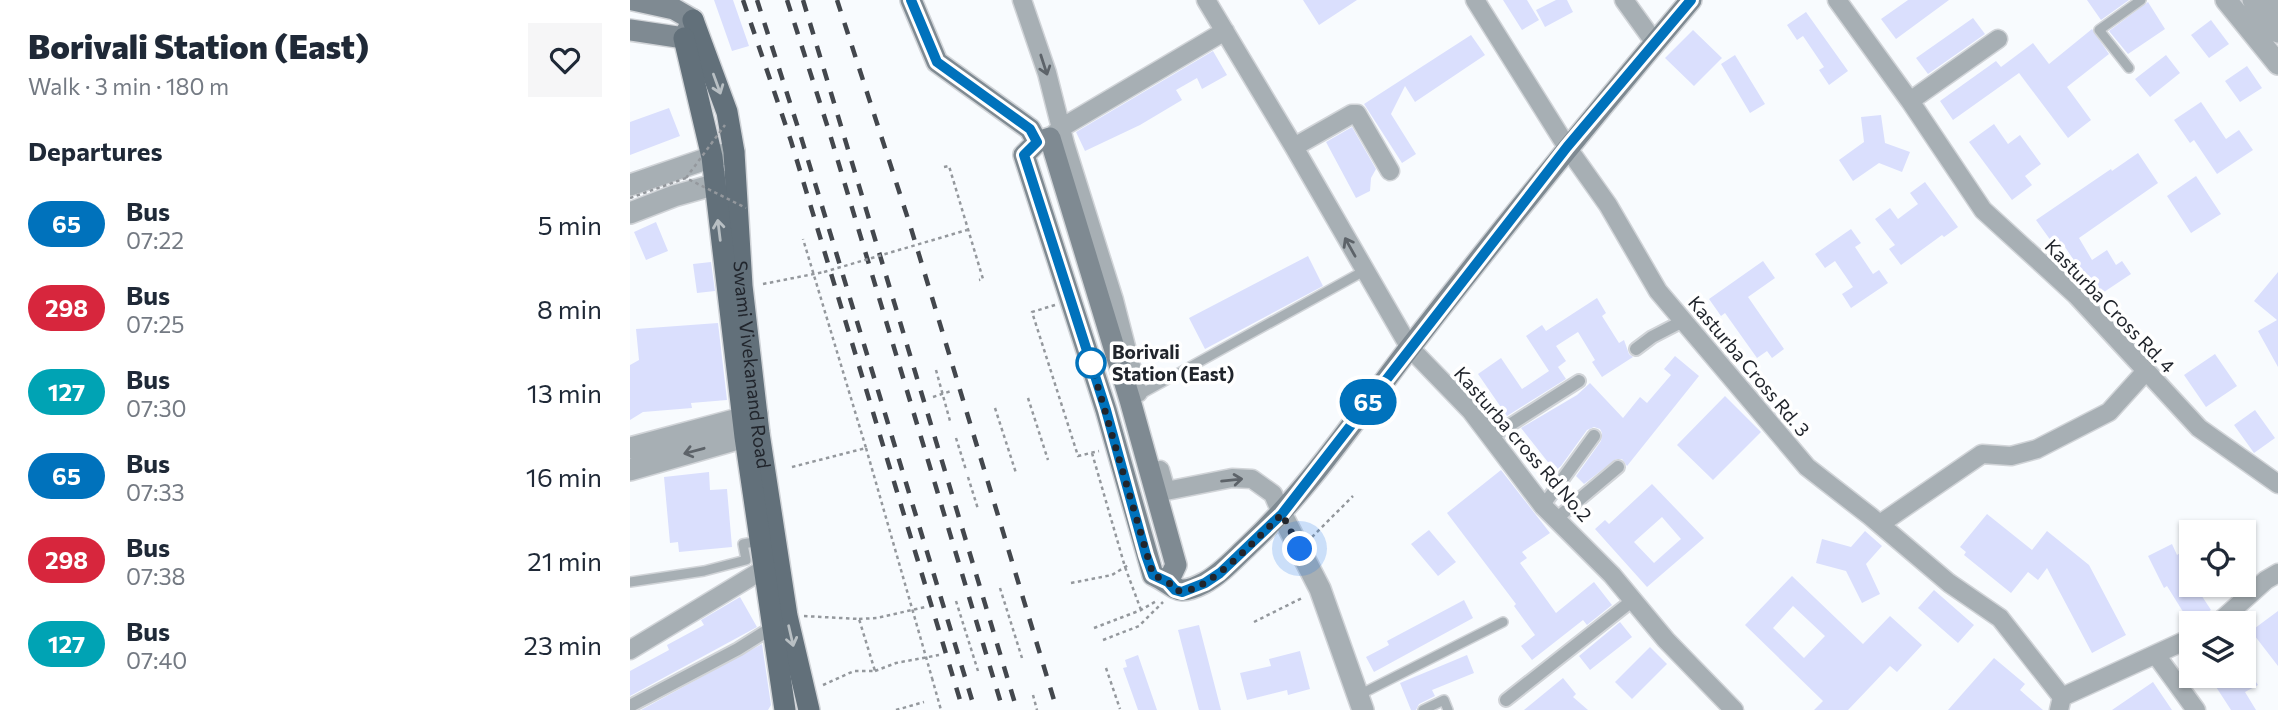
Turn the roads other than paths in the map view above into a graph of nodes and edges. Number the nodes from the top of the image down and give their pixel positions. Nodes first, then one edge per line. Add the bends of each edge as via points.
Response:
1 (632, 0) edge
2 (911, 0) edge
3 (1022, 0) edge
4 (1206, 0) edge
5 (1475, 0) edge
6 (1624, 0) edge
7 (1691, 0) edge
8 (1837, 0) edge
9 (2141, 0) edge
10 (2226, 0) edge
11 (2253, 0) edge
12 (2273, 0) edge
13 (2278, 6) edge
14 (682, 13) edge
15 (630, 30) edge
16 (1225, 31) junction
17 (1998, 38) dead end
18 (1655, 43) junction
19 (2275, 46) edge
20 (2129, 68) dead end
21 (1910, 101) junction
22 (1049, 136) junction
23 (1294, 147) junction
24 (1567, 147) junction
25 (734, 152) junction
26 (712, 156) junction
27 (1390, 171) dead end
28 (724, 182) junction
29 (630, 185) edge
30 (630, 213) edge
31 (1364, 271) junction
32 (1683, 321) junction
33 (1410, 348) junction
34 (1636, 349) dead end
35 (2146, 371) junction
36 (1579, 381) dead end
37 (1138, 395) junction
38 (751, 426) junction
39 (1594, 436) dead end
40 (1491, 437) junction
41 (630, 448) edge
42 (1618, 467) dead end
43 (630, 470) edge
44 (2278, 484) edge
45 (1550, 512) junction
46 (1282, 514) junction
47 (1880, 524) junction
48 (760, 540) junction
49 (765, 569) junction
50 (2278, 573) edge
51 (630, 582) edge
52 (1172, 586) junction
53 (1633, 600) junction
54 (2231, 611) edge
55 (780, 622) junction
56 (1503, 622) dead end
57 (2179, 644) edge
58 (630, 650) edge
59 (2156, 655) junction
60 (807, 700) edge
61 (1507, 700) dead end
62 (1361, 703) edge
63 (2060, 704) edge
64 (630, 706) edge
65 (785, 710) edge
66 (1423, 710) edge
67 (1448, 710) edge
68 (1734, 710) edge
69 (2196, 710) edge

1 - 14 main road
2 - 22 main road via 937,62 1030,129
3 -> 22 street via 1047,73
4 - 16 street, Kasturba cross Rd No.2
5 - 24 street, Kasturba Cross Rd. 3
6 - 18 street
7 - 18 main road
8 - 21 street, Kasturba Cross Rd. 4
9 - 20 lane via 2099,30
10 - 19 street
11 - 19 street
12 - 13 street
14 - 15 main road
14 -> 25 main road, Swami Vivekanand Road via 727,112
14 - 26 main road, Swami Vivekanand Road
16 - 22 street
16 - 23 street, Kasturba cross Rd No.2
17 - 21 street
18 - 24 main road
21 - 35 street, Kasturba Cross Rd. 4 via 1983,210 2076,295
22 - 37 street via 1114,300
22 - 52 main road via 1176,565
22 - 52 main road via 1024,155 1106,410 1146,555 1153,575
23 - 27 street via 1357,114
31 -> 23 street, Kasturba cross Rd No.2
24 - 32 street, Kasturba Cross Rd. 3 via 1608,205 1658,291
24 - 33 main road
25 - 26 street
25 - 28 main road, Swami Vivekanand Road
26 - 28 main road, Swami Vivekanand Road
26 - 29 street
28 - 30 street
28 - 38 main road, Swami Vivekanand Road via 742,286
31 - 33 street, Kasturba cross Rd No.2
31 - 37 lane
32 - 34 street
32 - 47 street, Kasturba Cross Rd. 3 via 1807,467
33 - 40 street, Kasturba cross Rd No.2
33 - 46 main road
35 - 44 street, Kasturba Cross Rd. 4 via 2199,428
35 - 47 street via 2109,412 2037,449 2011,456 1982,454
36 - 40 street
37 -> 46 street via 1166,491 1232,478 1252,480 1273,494
38 - 41 street
38 -> 43 street
38 - 48 main road, Swami Vivekanand Road
38 - 55 main road, Swami Vivekanand Road
39 - 45 street
40 - 45 street, Kasturba cross Rd No.2
42 - 45 street
45 - 53 street, Kasturba cross Rd No.2
46 - 52 main road via 1220,573 1182,592
46 - 62 street via 1320,589
47 - 63 street, Kasturba Cross Rd. 3 via 1949,583 2000,618
48 - 49 main road, Swami Vivekanand Road
48 - 51 lane via 743,544 746,560
49 - 55 main road, Swami Vivekanand Road
49 - 58 street
50 - 54 street
53 - 61 street
53 - 68 street, Kasturba cross Rd No.2
55 -> 60 main road, Swami Vivekanand Road
55 - 64 street
55 - 65 main road, Swami Vivekanand Road
56 - 62 lane
57 - 59 street
59 - 63 street
59 - 69 street
66 - 67 lane via 1444,700

